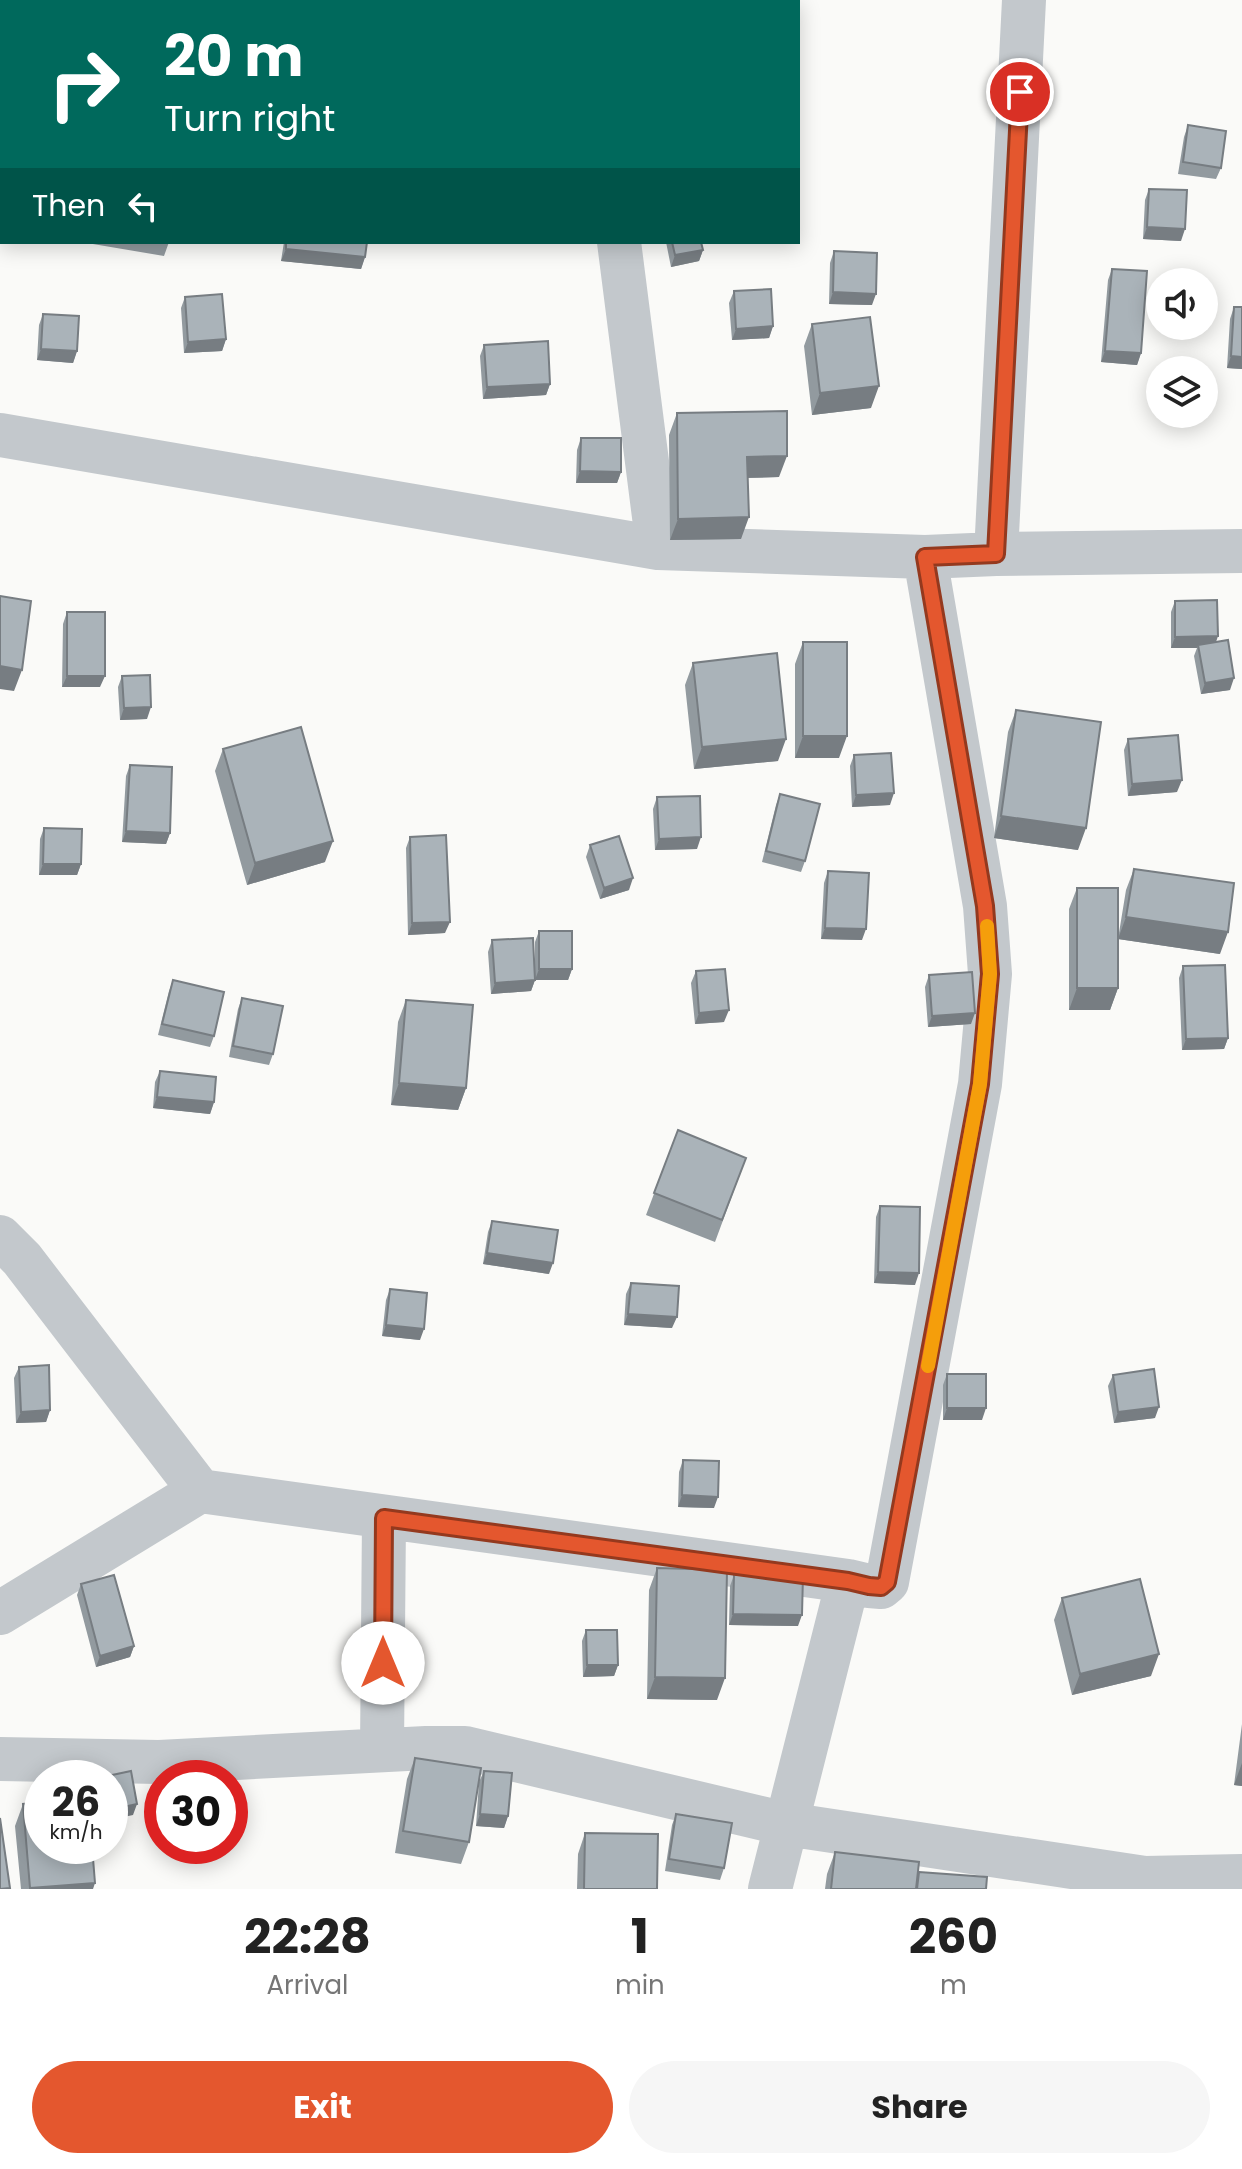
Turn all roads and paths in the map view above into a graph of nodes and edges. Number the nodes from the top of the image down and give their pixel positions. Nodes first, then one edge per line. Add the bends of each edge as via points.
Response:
1 (1024, 0) edge
2 (619, 244) edge
3 (0, 435) edge
4 (658, 548) junction
5 (1242, 551) edge
6 (996, 554) junction
7 (925, 557) junction
8 (0, 1237) edge
9 (200, 1491) junction
10 (384, 1518) junction
11 (848, 1581) junction
12 (0, 1613) edge
13 (382, 1750) junction
14 (0, 1759) edge
15 (786, 1824) junction
16 (1242, 1876) edge
17 (1146, 1884) edge
18 (770, 1889) edge

1 - 6 street
2 - 4 street
3 - 4 street
4 - 7 street
5 - 6 street
6 - 7 street
7 - 11 street via 985,906 990,974 980,1084 887,1582 881,1587
8 - 9 street
9 - 10 street
9 - 12 street
10 - 11 street
10 - 13 street
11 - 15 street
13 - 14 street via 159,1762
13 - 15 street via 465,1748
15 - 17 street
15 - 18 street
16 - 17 street

